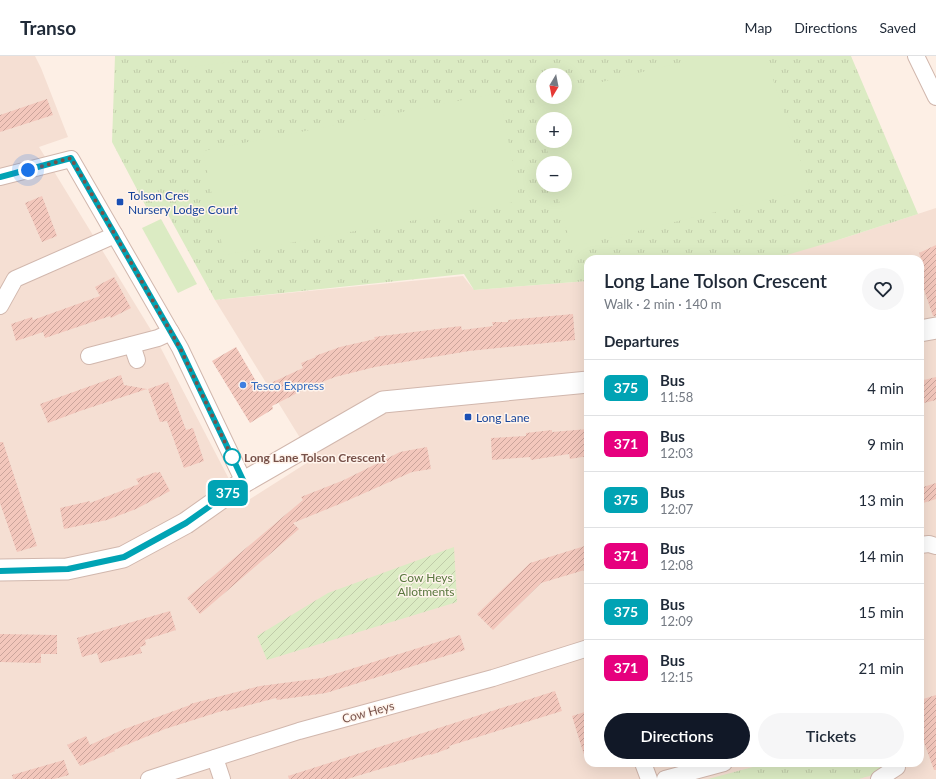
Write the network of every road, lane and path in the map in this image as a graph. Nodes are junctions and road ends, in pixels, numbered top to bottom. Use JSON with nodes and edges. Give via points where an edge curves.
{"nodes":[{"id":1,"x":916,"y":56,"type":"edge"},
{"id":2,"x":936,"y":97,"type":"edge"},
{"id":3,"x":0,"y":177,"type":"edge"},
{"id":4,"x":115,"y":235,"type":"junction"},
{"id":5,"x":0,"y":306,"type":"edge"},
{"id":6,"x":936,"y":328,"type":"edge"},
{"id":7,"x":924,"y":330,"type":"edge"},
{"id":8,"x":171,"y":332,"type":"junction"},
{"id":9,"x":132,"y":345,"type":"junction"},
{"id":10,"x":89,"y":356,"type":"dead end"},
{"id":11,"x":137,"y":360,"type":"dead end"},
{"id":12,"x":584,"y":382,"type":"edge"},
{"id":13,"x":244,"y":482,"type":"junction"},
{"id":14,"x":924,"y":545,"type":"edge"},
{"id":15,"x":936,"y":546,"type":"edge"},
{"id":16,"x":0,"y":570,"type":"edge"},
{"id":17,"x":584,"y":649,"type":"edge"},
{"id":18,"x":215,"y":758,"type":"junction"},
{"id":19,"x":644,"y":767,"type":"edge"},
{"id":20,"x":709,"y":767,"type":"edge"},
{"id":21,"x":897,"y":767,"type":"edge"},
{"id":22,"x":149,"y":779,"type":"edge"},
{"id":23,"x":222,"y":779,"type":"edge"},
{"id":24,"x":649,"y":779,"type":"edge"},
{"id":25,"x":665,"y":779,"type":"edge"},
{"id":26,"x":879,"y":779,"type":"edge"}],
"edges":[{"from":1,"to":2,"type":"street"},
{"from":3,"to":4,"type":"street","via":[[71,158]]},
{"from":4,"to":5,"type":"street","via":[[15,279]]},
{"from":4,"to":8,"type":"street"},
{"from":6,"to":7,"type":"street"},
{"from":8,"to":9,"type":"street"},
{"from":8,"to":13,"type":"street"},
{"from":9,"to":10,"type":"street"},
{"from":9,"to":11,"type":"street"},
{"from":12,"to":13,"type":"street","via":[[383,402]]},
{"from":13,"to":16,"type":"street","via":[[186,523],[124,557],[68,569]]},
{"from":14,"to":15,"type":"street"},
{"from":17,"to":18,"type":"street","name":"Cow Heys","via":[[493,678],[299,731]]},
{"from":18,"to":22,"type":"street","name":"Cow Heys"},
{"from":18,"to":23,"type":"street"},
{"from":19,"to":24,"type":"street"},
{"from":20,"to":25,"type":"street"},
{"from":21,"to":26,"type":"street"}]}
